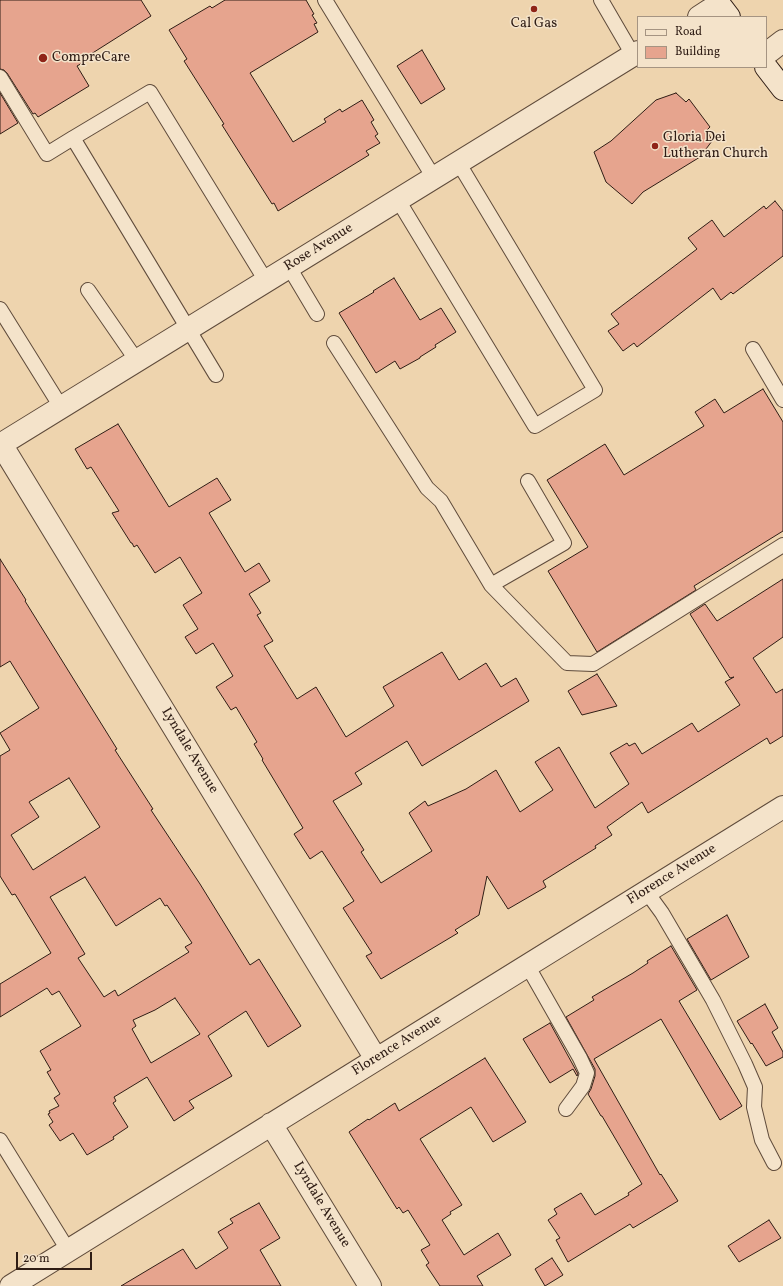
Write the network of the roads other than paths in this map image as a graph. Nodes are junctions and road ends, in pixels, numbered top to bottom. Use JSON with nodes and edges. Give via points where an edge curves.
{"nodes":[{"id":1,"x":325,"y":0,"type":"edge"},
{"id":2,"x":601,"y":0,"type":"edge"},
{"id":3,"x":721,"y":7,"type":"edge"},
{"id":4,"x":701,"y":16,"type":"edge"},
{"id":5,"x":783,"y":41,"type":"edge"},
{"id":6,"x":767,"y":53,"type":"edge"},
{"id":7,"x":636,"y":54,"type":"edge"},
{"id":8,"x":767,"y":68,"type":"edge"},
{"id":9,"x":0,"y":77,"type":"edge"},
{"id":10,"x":783,"y":89,"type":"edge"},
{"id":11,"x":73,"y":138,"type":"junction"},
{"id":12,"x":458,"y":162,"type":"junction"},
{"id":13,"x":434,"y":178,"type":"junction"},
{"id":14,"x":398,"y":200,"type":"junction"},
{"id":15,"x":289,"y":267,"type":"junction"},
{"id":16,"x":266,"y":282,"type":"junction"},
{"id":17,"x":88,"y":290,"type":"dead end"},
{"id":18,"x":0,"y":309,"type":"edge"},
{"id":19,"x":317,"y":314,"type":"dead end"},
{"id":20,"x":189,"y":328,"type":"junction"},
{"id":21,"x":334,"y":343,"type":"dead end"},
{"id":22,"x":753,"y":349,"type":"dead end"},
{"id":23,"x":137,"y":361,"type":"junction"},
{"id":24,"x":216,"y":375,"type":"dead end"},
{"id":25,"x":783,"y":400,"type":"edge"},
{"id":26,"x":61,"y":408,"type":"junction"},
{"id":27,"x":0,"y":445,"type":"edge"},
{"id":28,"x":528,"y":481,"type":"dead end"},
{"id":29,"x":783,"y":545,"type":"edge"},
{"id":30,"x":491,"y":586,"type":"junction"},
{"id":31,"x":783,"y":807,"type":"edge"},
{"id":32,"x":646,"y":891,"type":"junction"},
{"id":33,"x":527,"y":966,"type":"junction"},
{"id":34,"x":376,"y":1059,"type":"junction"},
{"id":35,"x":566,"y":1109,"type":"dead end"},
{"id":36,"x":272,"y":1124,"type":"junction"},
{"id":37,"x":0,"y":1140,"type":"edge"},
{"id":38,"x":774,"y":1163,"type":"dead end"},
{"id":39,"x":68,"y":1250,"type":"junction"},
{"id":40,"x":11,"y":1286,"type":"edge"},
{"id":41,"x":370,"y":1286,"type":"edge"}],
"edges":[{"from":1,"to":13,"type":"lane"},
{"from":2,"to":7,"type":"lane"},
{"from":3,"to":4,"type":"street"},
{"from":5,"to":6,"type":"street"},
{"from":7,"to":12,"type":"street","name":"Rose Avenue"},
{"from":8,"to":10,"type":"street"},
{"from":9,"to":11,"type":"lane","via":[[47,154]]},
{"from":11,"to":16,"type":"lane","via":[[150,92]]},
{"from":11,"to":20,"type":"lane"},
{"from":12,"to":13,"type":"street","name":"Rose Avenue"},
{"from":12,"to":14,"type":"lane","via":[[595,390],[535,426]]},
{"from":13,"to":14,"type":"street","name":"Rose Avenue"},
{"from":14,"to":15,"type":"street","name":"Rose Avenue"},
{"from":15,"to":16,"type":"street","name":"Rose Avenue"},
{"from":15,"to":19,"type":"lane"},
{"from":16,"to":20,"type":"street","name":"Rose Avenue"},
{"from":17,"to":23,"type":"lane"},
{"from":18,"to":26,"type":"lane"},
{"from":20,"to":23,"type":"street","name":"Rose Avenue"},
{"from":20,"to":24,"type":"lane"},
{"from":21,"to":30,"type":"lane","via":[[427,488],[441,501]]},
{"from":22,"to":25,"type":"lane"},
{"from":23,"to":26,"type":"street","name":"Rose Avenue"},
{"from":26,"to":27,"type":"street","name":"Rose Avenue"},
{"from":27,"to":34,"type":"street","name":"Lyndale Avenue"},
{"from":28,"to":30,"type":"lane","via":[[564,542]]},
{"from":29,"to":30,"type":"lane","via":[[594,664],[567,663]]},
{"from":31,"to":32,"type":"street","name":"Florence Avenue"},
{"from":32,"to":33,"type":"street","name":"Florence Avenue"},
{"from":32,"to":38,"type":"lane","via":[[713,1000],[745,1064],[755,1087],[754,1108],[762,1140]]},
{"from":33,"to":34,"type":"street","name":"Florence Avenue"},
{"from":33,"to":35,"type":"lane","via":[[586,1073],[583,1086]]},
{"from":34,"to":36,"type":"street","name":"Florence Avenue"},
{"from":36,"to":39,"type":"street","name":"Florence Avenue"},
{"from":36,"to":41,"type":"street","name":"Lyndale Avenue"},
{"from":37,"to":39,"type":"lane"},
{"from":39,"to":40,"type":"street","name":"Florence Avenue"}]}
